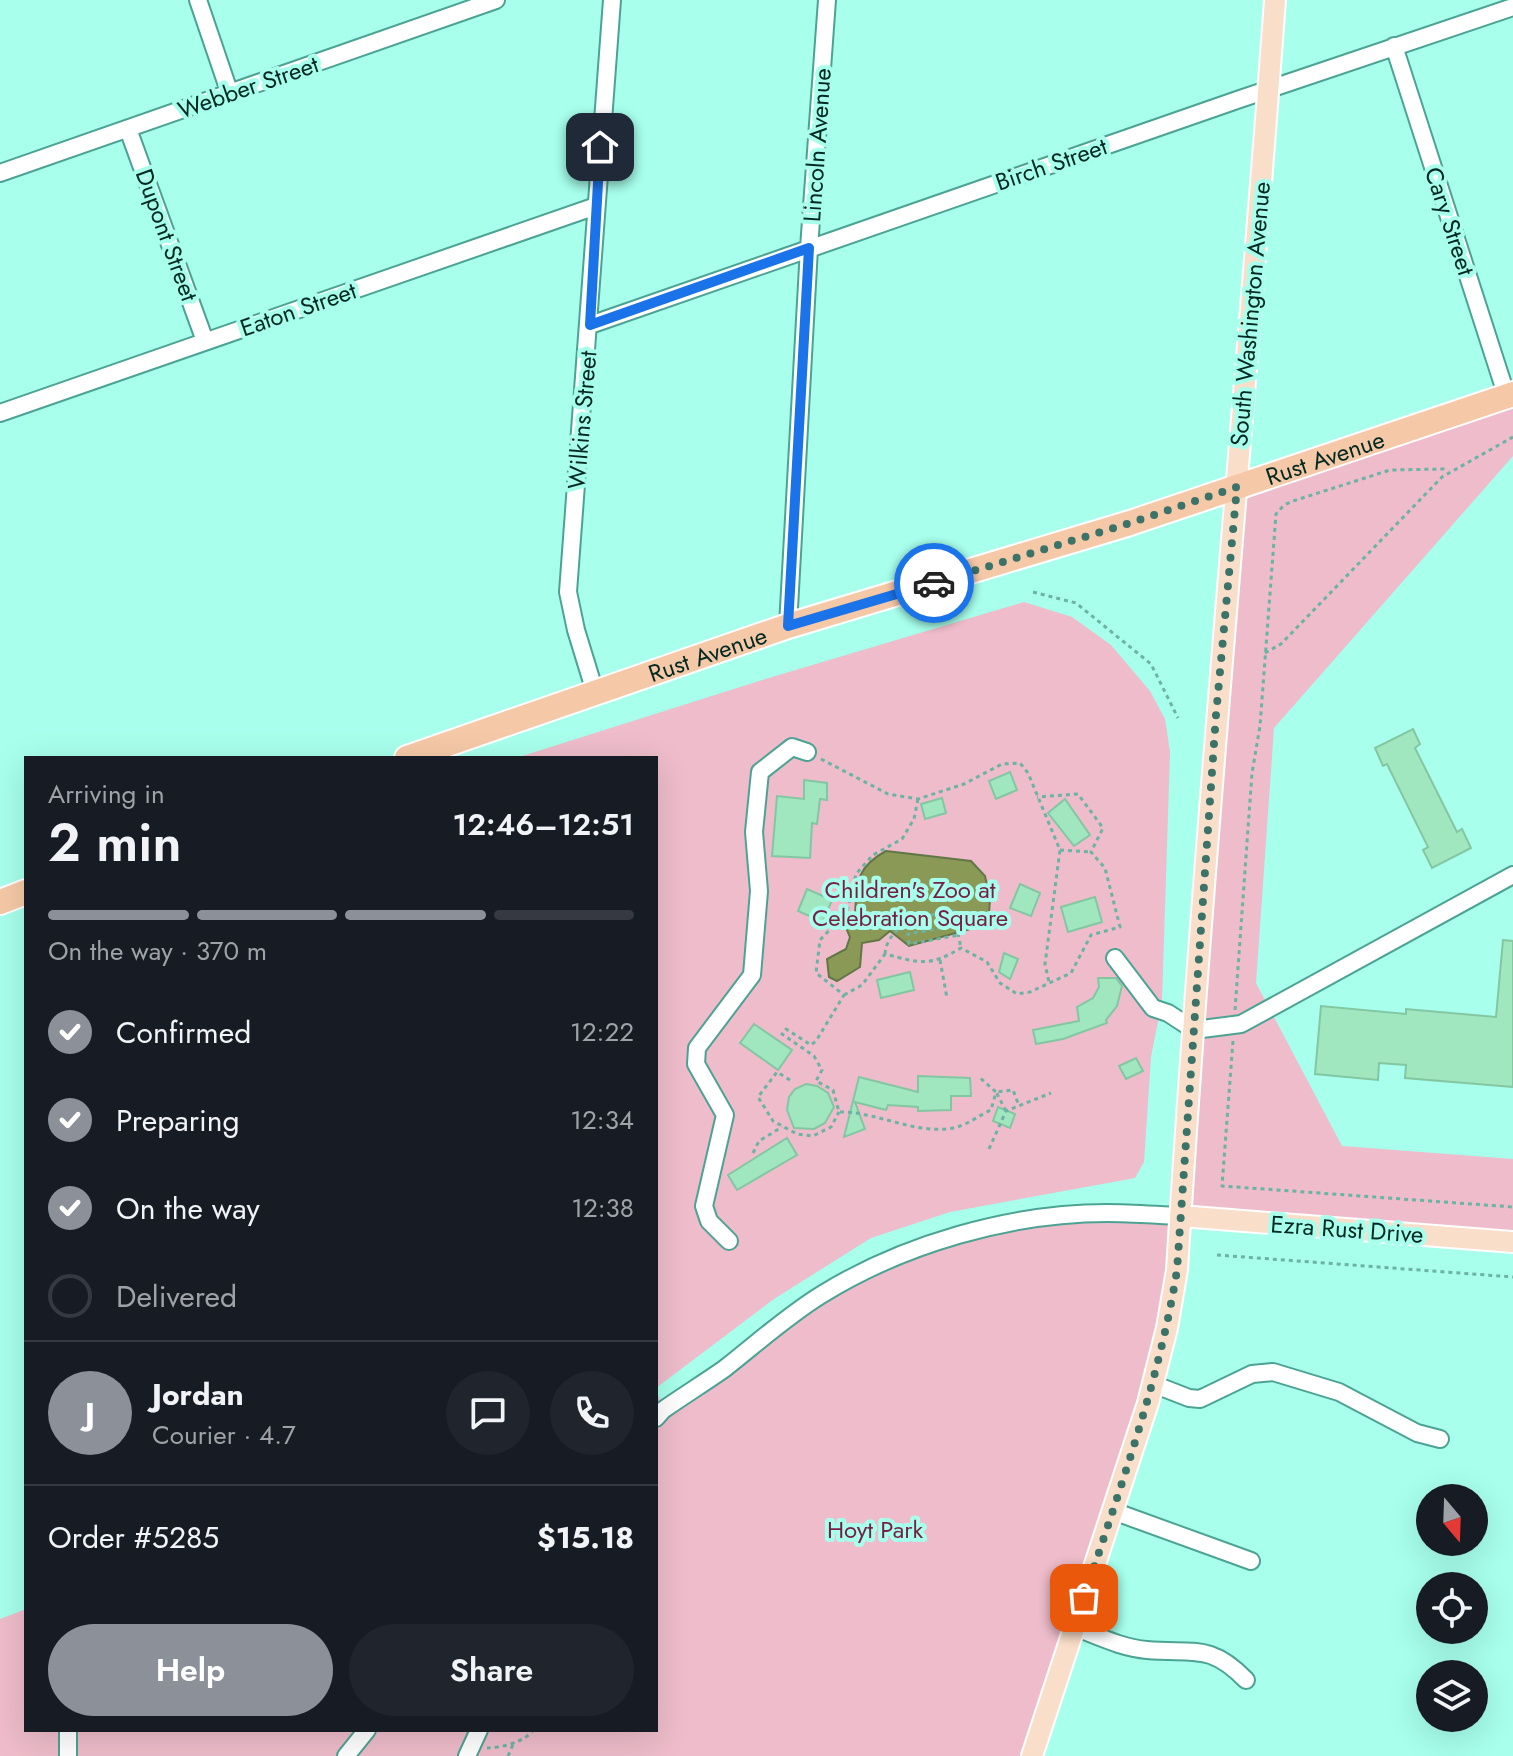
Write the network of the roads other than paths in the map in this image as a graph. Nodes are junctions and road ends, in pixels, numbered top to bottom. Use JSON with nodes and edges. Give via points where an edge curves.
{"nodes":[{"id":1,"x":198,"y":0,"type":"edge"},
{"id":2,"x":496,"y":0,"type":"edge"},
{"id":3,"x":612,"y":0,"type":"edge"},
{"id":4,"x":827,"y":0,"type":"edge"},
{"id":5,"x":1275,"y":0,"type":"edge"},
{"id":6,"x":452,"y":7,"type":"edge"},
{"id":7,"x":1513,"y":7,"type":"edge"},
{"id":8,"x":1394,"y":46,"type":"junction"},
{"id":9,"x":1268,"y":89,"type":"junction"},
{"id":10,"x":230,"y":94,"type":"junction"},
{"id":11,"x":128,"y":129,"type":"junction"},
{"id":12,"x":0,"y":173,"type":"edge"},
{"id":13,"x":596,"y":206,"type":"junction"},
{"id":14,"x":809,"y":248,"type":"junction"},
{"id":15,"x":590,"y":325,"type":"junction"},
{"id":16,"x":205,"y":341,"type":"junction"},
{"id":17,"x":1510,"y":395,"type":"edge"},
{"id":18,"x":0,"y":413,"type":"edge"},
{"id":19,"x":1237,"y":487,"type":"junction"},
{"id":20,"x":788,"y":626,"type":"junction"},
{"id":21,"x":595,"y":692,"type":"junction"},
{"id":22,"x":807,"y":752,"type":"road end"},
{"id":23,"x":413,"y":756,"type":"edge"},
{"id":24,"x":1513,"y":875,"type":"edge"},
{"id":25,"x":24,"y":893,"type":"edge"},
{"id":26,"x":0,"y":902,"type":"edge"},
{"id":27,"x":1115,"y":958,"type":"dead end"},
{"id":28,"x":1194,"y":1030,"type":"junction"},
{"id":29,"x":1180,"y":1216,"type":"junction"},
{"id":30,"x":729,"y":1241,"type":"dead end"},
{"id":31,"x":1513,"y":1242,"type":"edge"},
{"id":32,"x":1153,"y":1384,"type":"junction"},
{"id":33,"x":658,"y":1416,"type":"edge"},
{"id":34,"x":1440,"y":1439,"type":"dead end"},
{"id":35,"x":1113,"y":1511,"type":"junction"},
{"id":36,"x":1251,"y":1561,"type":"dead end"},
{"id":37,"x":1074,"y":1627,"type":"junction"},
{"id":38,"x":1246,"y":1680,"type":"dead end"},
{"id":39,"x":68,"y":1732,"type":"edge"},
{"id":40,"x":365,"y":1732,"type":"edge"},
{"id":41,"x":478,"y":1732,"type":"edge"},
{"id":42,"x":469,"y":1751,"type":"edge"},
{"id":43,"x":68,"y":1756,"type":"edge"},
{"id":44,"x":346,"y":1756,"type":"edge"},
{"id":45,"x":1032,"y":1756,"type":"edge"}],
"edges":[{"from":1,"to":10,"type":"street"},
{"from":2,"to":6,"type":"street","name":"Webber Street"},
{"from":3,"to":13,"type":"street","name":"Wilkins Street"},
{"from":4,"to":14,"type":"street","name":"Lincoln Avenue"},
{"from":5,"to":9,"type":"main road","name":"South Washington Avenue"},
{"from":6,"to":10,"type":"street","name":"Webber Street"},
{"from":7,"to":8,"type":"street","name":"Birch Street"},
{"from":8,"to":9,"type":"street","name":"Birch Street"},
{"from":8,"to":17,"type":"street","name":"Cary Street"},
{"from":9,"to":14,"type":"street","name":"Birch Street"},
{"from":9,"to":19,"type":"main road","name":"South Washington Avenue"},
{"from":10,"to":11,"type":"street","name":"Webber Street"},
{"from":11,"to":12,"type":"street","name":"Webber Street"},
{"from":11,"to":16,"type":"street","name":"Dupont Street"},
{"from":13,"to":15,"type":"street","name":"Wilkins Street"},
{"from":13,"to":16,"type":"street","name":"Eaton Street"},
{"from":14,"to":15,"type":"street","name":"Birch Street"},
{"from":14,"to":20,"type":"street","name":"Lincoln Avenue"},
{"from":15,"to":21,"type":"street","name":"Wilkins Street","via":[[568,592]]},
{"from":16,"to":18,"type":"street","name":"Eaton Street"},
{"from":17,"to":19,"type":"highway","name":"Rust Avenue"},
{"from":19,"to":20,"type":"highway","name":"Rust Avenue"},
{"from":19,"to":28,"type":"main road","name":"South Washington Avenue"},
{"from":20,"to":21,"type":"highway","name":"Rust Avenue"},
{"from":21,"to":23,"type":"highway","name":"Rust Avenue"},
{"from":22,"to":30,"type":"street","via":[[792,747],[760,772],[752,975],[697,1048],[696,1064],[725,1115],[704,1206],[709,1221]]},
{"from":24,"to":28,"type":"street","via":[[1241,1024]]},
{"from":25,"to":26,"type":"highway"},
{"from":27,"to":28,"type":"street","via":[[1153,1008]]},
{"from":28,"to":29,"type":"main road","name":"South Washington Avenue"},
{"from":29,"to":31,"type":"main road","name":"Ezra Rust Drive"},
{"from":29,"to":32,"type":"main road","name":"South Washington Avenue","via":[[1177,1270]]},
{"from":29,"to":33,"type":"street","via":[[1105,1213],[1047,1218],[926,1245],[821,1295]]},
{"from":32,"to":34,"type":"street","via":[[1200,1399],[1252,1374],[1273,1372],[1339,1392],[1417,1433]]},
{"from":32,"to":35,"type":"main road","name":"South Washington Avenue"},
{"from":35,"to":36,"type":"street"},
{"from":35,"to":37,"type":"main road","name":"South Washington Avenue"},
{"from":37,"to":38,"type":"street","via":[[1130,1647],[1209,1653]]},
{"from":37,"to":45,"type":"main road","name":"South Washington Avenue"},
{"from":39,"to":43,"type":"street"},
{"from":40,"to":44,"type":"street"},
{"from":41,"to":42,"type":"street"}]}
